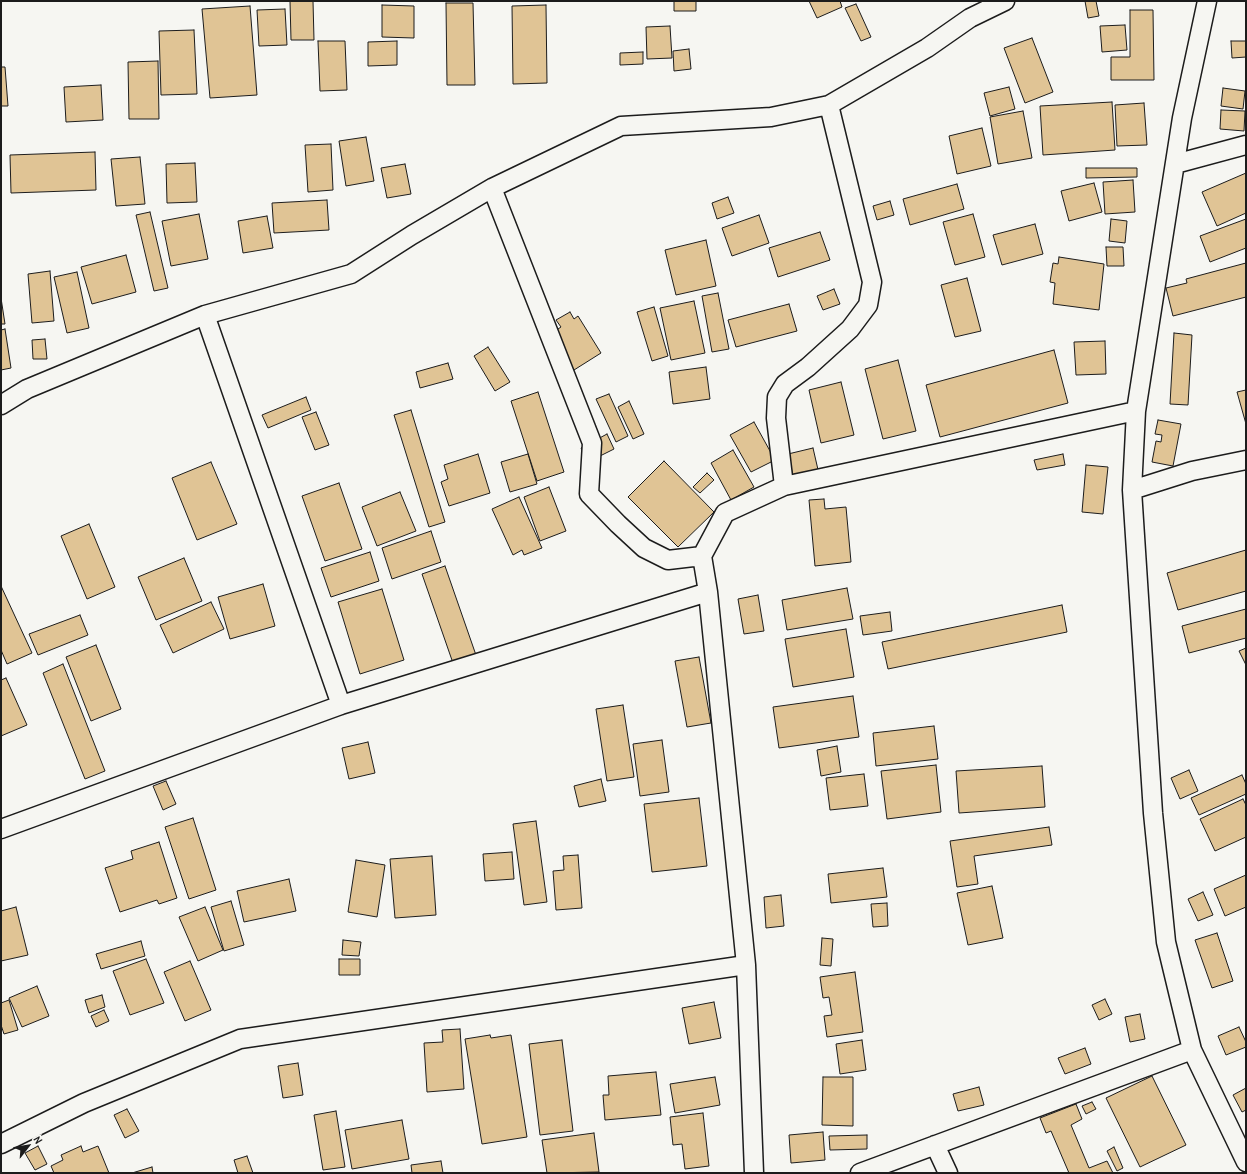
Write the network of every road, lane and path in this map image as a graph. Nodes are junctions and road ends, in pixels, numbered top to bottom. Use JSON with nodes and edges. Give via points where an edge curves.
{"nodes":[{"id":1,"x":1005,"y":1,"type":"edge"},
{"id":2,"x":1207,"y":1,"type":"edge"},
{"id":3,"x":829,"y":105,"type":"junction"},
{"id":4,"x":1246,"y":145,"type":"edge"},
{"id":5,"x":1175,"y":164,"type":"junction"},
{"id":6,"x":492,"y":188,"type":"junction"},
{"id":7,"x":205,"y":315,"type":"junction"},
{"id":8,"x":1,"y":405,"type":"edge"},
{"id":9,"x":1136,"y":411,"type":"junction"},
{"id":10,"x":1246,"y":460,"type":"edge"},
{"id":11,"x":784,"y":486,"type":"junction"},
{"id":12,"x":1132,"y":490,"type":"junction"},
{"id":13,"x":702,"y":556,"type":"junction"},
{"id":14,"x":708,"y":592,"type":"junction"},
{"id":15,"x":342,"y":705,"type":"junction"},
{"id":16,"x":1,"y":829,"type":"edge"},
{"id":17,"x":746,"y":965,"type":"junction"},
{"id":18,"x":1192,"y":1050,"type":"junction"},
{"id":19,"x":1,"y":1144,"type":"edge"},
{"id":20,"x":935,"y":1145,"type":"junction"},
{"id":21,"x":1246,"y":1162,"type":"edge"},
{"id":22,"x":754,"y":1173,"type":"edge"},
{"id":23,"x":860,"y":1173,"type":"edge"},
{"id":24,"x":948,"y":1173,"type":"edge"}],
"edges":[{"from":1,"to":3,"type":"street","via":[[970,18],[927,48]]},
{"from":2,"to":5,"type":"street"},
{"from":3,"to":6,"type":"street","via":[[771,117],[622,126]]},
{"from":3,"to":11,"type":"street","via":[[872,282],[868,305],[850,329],[785,384],[777,397],[776,418]]},
{"from":4,"to":5,"type":"street"},
{"from":5,"to":9,"type":"street"},
{"from":6,"to":7,"type":"street","via":[[351,274]]},
{"from":6,"to":13,"type":"street","via":[[592,443],[589,494],[644,548],[668,560]]},
{"from":7,"to":8,"type":"street","via":[[27,389]]},
{"from":7,"to":15,"type":"street"},
{"from":9,"to":11,"type":"street"},
{"from":9,"to":12,"type":"street"},
{"from":10,"to":12,"type":"street","via":[[1192,471]]},
{"from":11,"to":13,"type":"street","via":[[725,513]]},
{"from":12,"to":18,"type":"street","via":[[1152,805],[1166,942]]},
{"from":13,"to":14,"type":"street"},
{"from":14,"to":15,"type":"street"},
{"from":14,"to":17,"type":"street"},
{"from":15,"to":16,"type":"street"},
{"from":17,"to":19,"type":"street","via":[[240,1039],[84,1103]]},
{"from":17,"to":22,"type":"street"},
{"from":18,"to":20,"type":"street"},
{"from":18,"to":21,"type":"street"},
{"from":20,"to":23,"type":"street"},
{"from":20,"to":24,"type":"street"}]}
